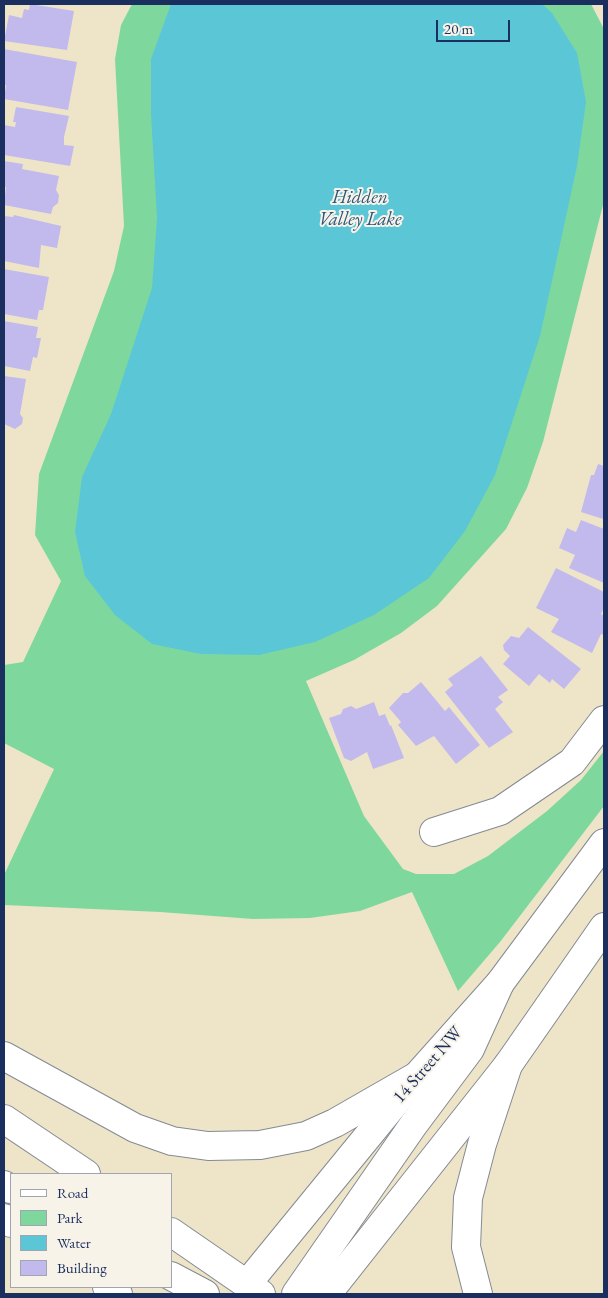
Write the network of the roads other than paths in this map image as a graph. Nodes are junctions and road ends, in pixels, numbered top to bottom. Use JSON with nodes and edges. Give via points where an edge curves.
{"nodes":[{"id":1,"x":604,"y":720,"type":"edge"},
{"id":2,"x":434,"y":832,"type":"dead end"},
{"id":3,"x":604,"y":843,"type":"edge"},
{"id":4,"x":604,"y":928,"type":"edge"},
{"id":5,"x":500,"y":983,"type":"junction"},
{"id":6,"x":4,"y":1056,"type":"edge"},
{"id":7,"x":508,"y":1065,"type":"junction"},
{"id":8,"x":417,"y":1076,"type":"junction"},
{"id":9,"x":4,"y":1119,"type":"edge"},
{"id":10,"x":85,"y":1173,"type":"edge"},
{"id":11,"x":172,"y":1233,"type":"edge"},
{"id":12,"x":172,"y":1277,"type":"edge"},
{"id":13,"x":252,"y":1291,"type":"edge"},
{"id":14,"x":204,"y":1294,"type":"edge"},
{"id":15,"x":296,"y":1294,"type":"edge"},
{"id":16,"x":327,"y":1294,"type":"edge"},
{"id":17,"x":478,"y":1294,"type":"edge"}],
"edges":[{"from":1,"to":2,"type":"main road","via":[[572,762],[500,811]]},
{"from":3,"to":5,"type":"main road","name":"14 Street NW"},
{"from":4,"to":7,"type":"main road"},
{"from":5,"to":8,"type":"main road","name":"14 Street NW"},
{"from":5,"to":15,"type":"main road","via":[[470,1049]]},
{"from":6,"to":8,"type":"main road","via":[[135,1128],[172,1141],[208,1146],[260,1144],[306,1136]]},
{"from":7,"to":16,"type":"main road"},
{"from":7,"to":17,"type":"main road","via":[[468,1198],[466,1247]]},
{"from":8,"to":13,"type":"main road","name":"14 Street NW"},
{"from":9,"to":10,"type":"main road"},
{"from":11,"to":13,"type":"main road"},
{"from":12,"to":14,"type":"main road"}]}
